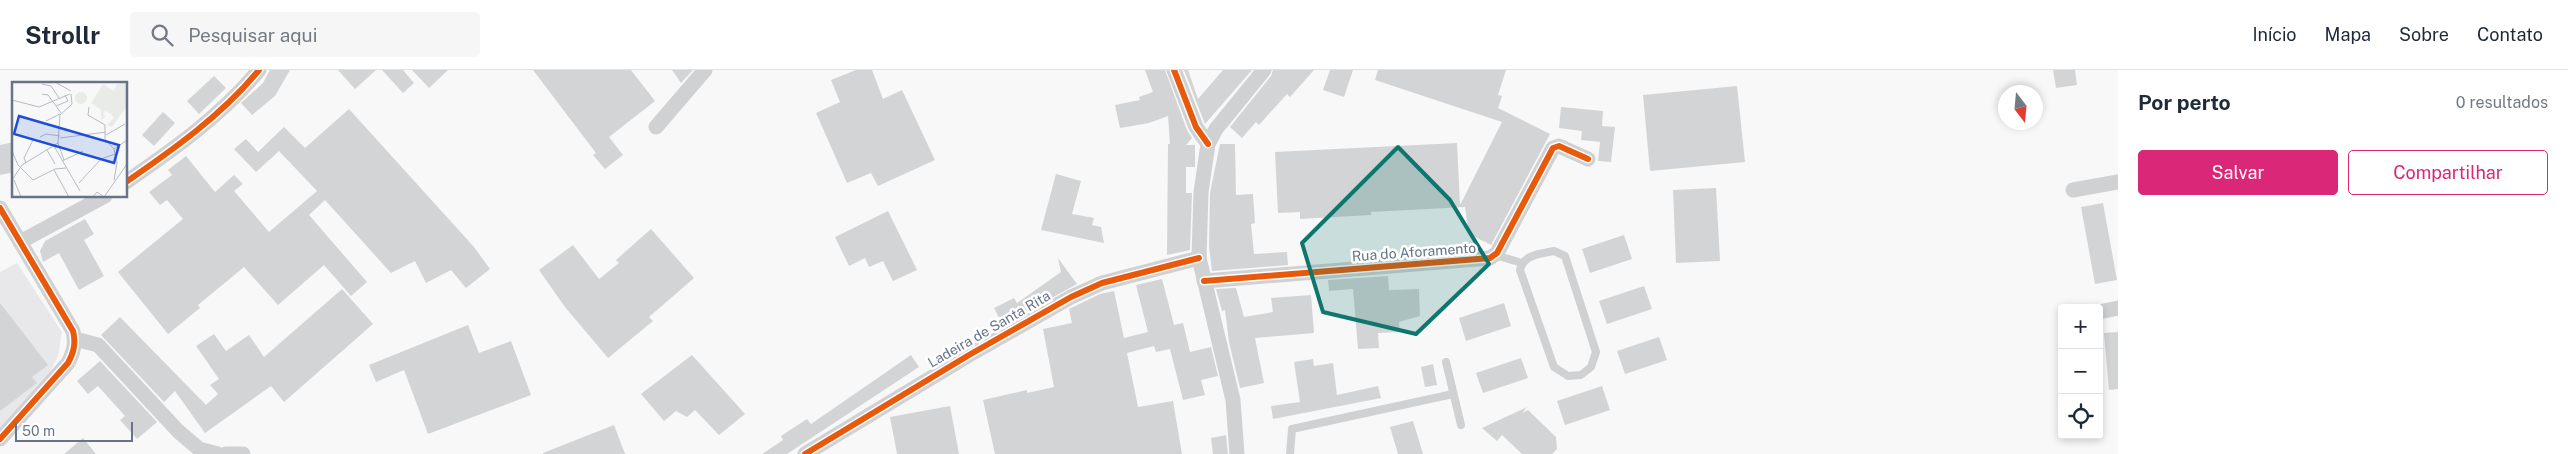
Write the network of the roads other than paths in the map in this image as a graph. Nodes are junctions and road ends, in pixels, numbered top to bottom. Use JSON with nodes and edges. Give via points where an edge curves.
{"nodes":[{"id":1,"x":259,"y":70,"type":"edge"},
{"id":2,"x":705,"y":70,"type":"edge"},
{"id":3,"x":1174,"y":70,"type":"edge"},
{"id":4,"x":1264,"y":70,"type":"edge"},
{"id":5,"x":656,"y":127,"type":"dead end"},
{"id":6,"x":1208,"y":144,"type":"junction"},
{"id":7,"x":1588,"y":159,"type":"dead end"},
{"id":8,"x":128,"y":181,"type":"edge"},
{"id":9,"x":2118,"y":182,"type":"edge"},
{"id":10,"x":2073,"y":190,"type":"dead end"},
{"id":11,"x":101,"y":198,"type":"edge"},
{"id":12,"x":0,"y":208,"type":"edge"},
{"id":13,"x":20,"y":242,"type":"junction"},
{"id":14,"x":1495,"y":256,"type":"junction"},
{"id":15,"x":1199,"y":258,"type":"junction"},
{"id":16,"x":1522,"y":263,"type":"junction"},
{"id":17,"x":1204,"y":281,"type":"junction"},
{"id":18,"x":2118,"y":308,"type":"edge"},
{"id":19,"x":2103,"y":311,"type":"edge"},
{"id":20,"x":75,"y":339,"type":"junction"},
{"id":21,"x":1446,"y":362,"type":"dead end"},
{"id":22,"x":1453,"y":394,"type":"junction"},
{"id":23,"x":1460,"y":425,"type":"dead end"},
{"id":24,"x":0,"y":439,"type":"edge"},
{"id":25,"x":218,"y":454,"type":"edge"},
{"id":26,"x":226,"y":454,"type":"edge"},
{"id":27,"x":243,"y":454,"type":"edge"},
{"id":28,"x":805,"y":454,"type":"edge"},
{"id":29,"x":1237,"y":454,"type":"edge"},
{"id":30,"x":1290,"y":454,"type":"edge"}],
"edges":[{"from":1,"to":8,"type":"street","via":[[212,118]]},
{"from":2,"to":5,"type":"street"},
{"from":3,"to":6,"type":"street","via":[[1196,127]]},
{"from":4,"to":6,"type":"street","via":[[1216,129]]},
{"from":6,"to":15,"type":"street","via":[[1200,192]]},
{"from":7,"to":14,"type":"street","name":"Rua do Aforamento","via":[[1559,146],[1553,148]]},
{"from":9,"to":10,"type":"street"},
{"from":11,"to":13,"type":"street"},
{"from":12,"to":13,"type":"street"},
{"from":13,"to":20,"type":"street"},
{"from":14,"to":16,"type":"lane"},
{"from":14,"to":17,"type":"street","name":"Rua do Aforamento","via":[[1480,260]]},
{"from":15,"to":17,"type":"street"},
{"from":15,"to":28,"type":"street","name":"Ladeira de Santa Rita","via":[[1102,283],[1071,297]]},
{"from":16,"to":16,"type":"lane","via":[[1520,270],[1554,367],[1568,376],[1581,375],[1591,367],[1596,352],[1565,256],[1554,251],[1527,258]]},
{"from":17,"to":29,"type":"street","via":[[1233,400]]},
{"from":18,"to":19,"type":"street"},
{"from":20,"to":24,"type":"street","via":[[68,363]]},
{"from":20,"to":25,"type":"street","via":[[98,346],[178,431],[199,448]]},
{"from":21,"to":22,"type":"lane"},
{"from":22,"to":23,"type":"lane"},
{"from":22,"to":30,"type":"lane","via":[[1292,429]]},
{"from":26,"to":27,"type":"street"}]}
